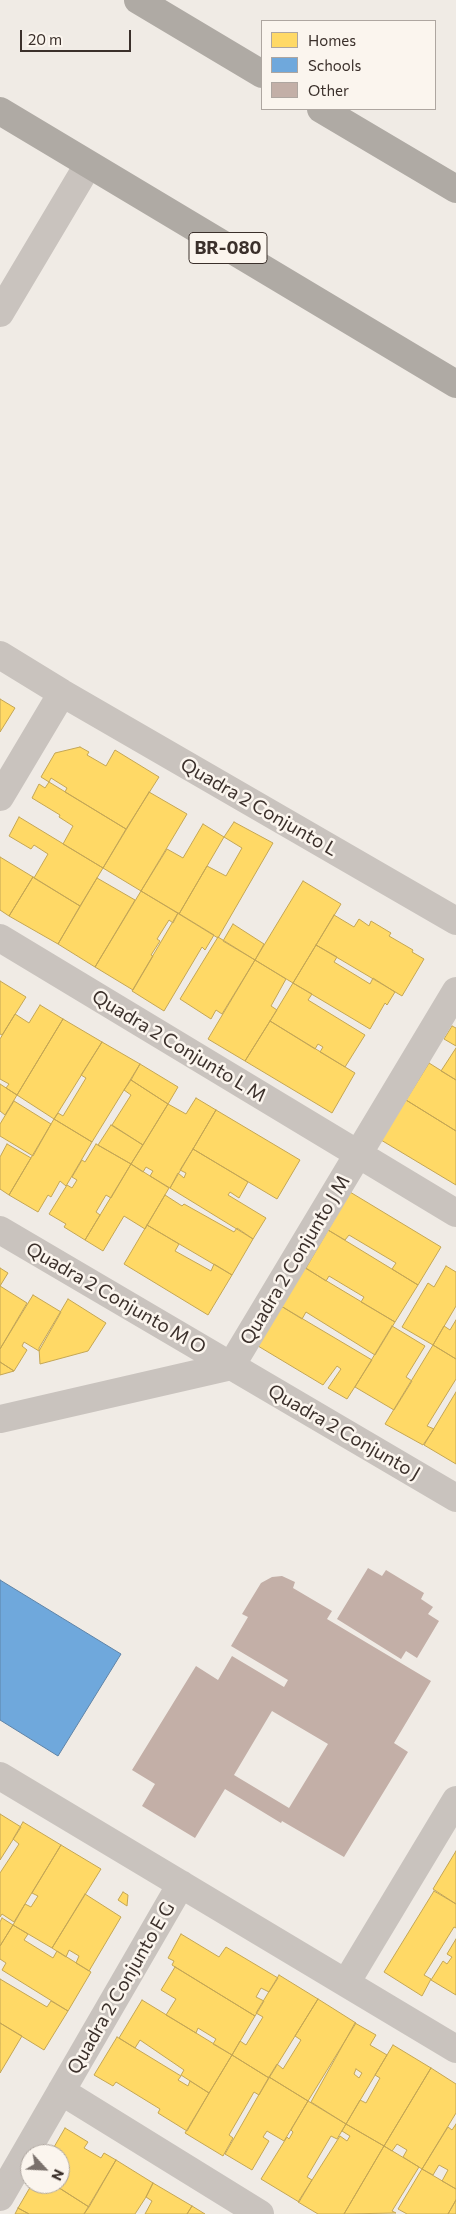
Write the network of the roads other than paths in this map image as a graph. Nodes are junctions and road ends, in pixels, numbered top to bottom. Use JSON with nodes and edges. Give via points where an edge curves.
{"nodes":[{"id":1,"x":138,"y":0,"type":"edge"},
{"id":2,"x":261,"y":73,"type":"edge"},
{"id":3,"x":324,"y":110,"type":"edge"},
{"id":4,"x":0,"y":111,"type":"edge"},
{"id":5,"x":88,"y":164,"type":"junction"},
{"id":6,"x":456,"y":189,"type":"edge"},
{"id":7,"x":0,"y":314,"type":"edge"},
{"id":8,"x":456,"y":384,"type":"edge"},
{"id":9,"x":0,"y":654,"type":"edge"},
{"id":10,"x":62,"y":693,"type":"junction"},
{"id":11,"x":0,"y":797,"type":"edge"},
{"id":12,"x":456,"y":921,"type":"edge"},
{"id":13,"x":0,"y":938,"type":"edge"},
{"id":14,"x":456,"y":991,"type":"edge"},
{"id":15,"x":358,"y":1154,"type":"junction"},
{"id":16,"x":456,"y":1213,"type":"edge"},
{"id":17,"x":0,"y":1230,"type":"edge"},
{"id":18,"x":231,"y":1366,"type":"junction"},
{"id":19,"x":0,"y":1419,"type":"edge"},
{"id":20,"x":456,"y":1498,"type":"edge"},
{"id":21,"x":0,"y":1776,"type":"edge"},
{"id":22,"x":456,"y":1800,"type":"edge"},
{"id":23,"x":181,"y":1884,"type":"junction"},
{"id":24,"x":346,"y":1983,"type":"junction"},
{"id":25,"x":456,"y":2049,"type":"edge"},
{"id":26,"x":62,"y":2091,"type":"junction"},
{"id":27,"x":0,"y":2197,"type":"edge"},
{"id":28,"x":260,"y":2214,"type":"edge"}],
"edges":[{"from":1,"to":2,"type":"highway"},
{"from":3,"to":6,"type":"highway"},
{"from":4,"to":5,"type":"highway","number":"BR-080"},
{"from":5,"to":7,"type":"street"},
{"from":5,"to":8,"type":"highway","number":"BR-080"},
{"from":9,"to":10,"type":"street","name":"Quadra 2 Conjunto L"},
{"from":10,"to":11,"type":"street"},
{"from":10,"to":12,"type":"street","name":"Quadra 2 Conjunto L"},
{"from":13,"to":15,"type":"street","name":"Quadra 2 Conjunto L M"},
{"from":14,"to":15,"type":"street","name":"Quadra 2 Conjunto J M"},
{"from":15,"to":16,"type":"street","name":"Quadra 2 Conjunto L M"},
{"from":15,"to":18,"type":"street","name":"Quadra 2 Conjunto J M"},
{"from":17,"to":18,"type":"street","name":"Quadra 2 Conjunto M O"},
{"from":18,"to":19,"type":"street"},
{"from":18,"to":20,"type":"street","name":"Quadra 2 Conjunto J"},
{"from":21,"to":23,"type":"street"},
{"from":22,"to":24,"type":"street"},
{"from":23,"to":24,"type":"street"},
{"from":23,"to":26,"type":"street","name":"Quadra 2 Conjunto E G"},
{"from":24,"to":25,"type":"street"},
{"from":26,"to":27,"type":"street","name":"Quadra 2 Conjunto E G"},
{"from":26,"to":28,"type":"street"}]}
